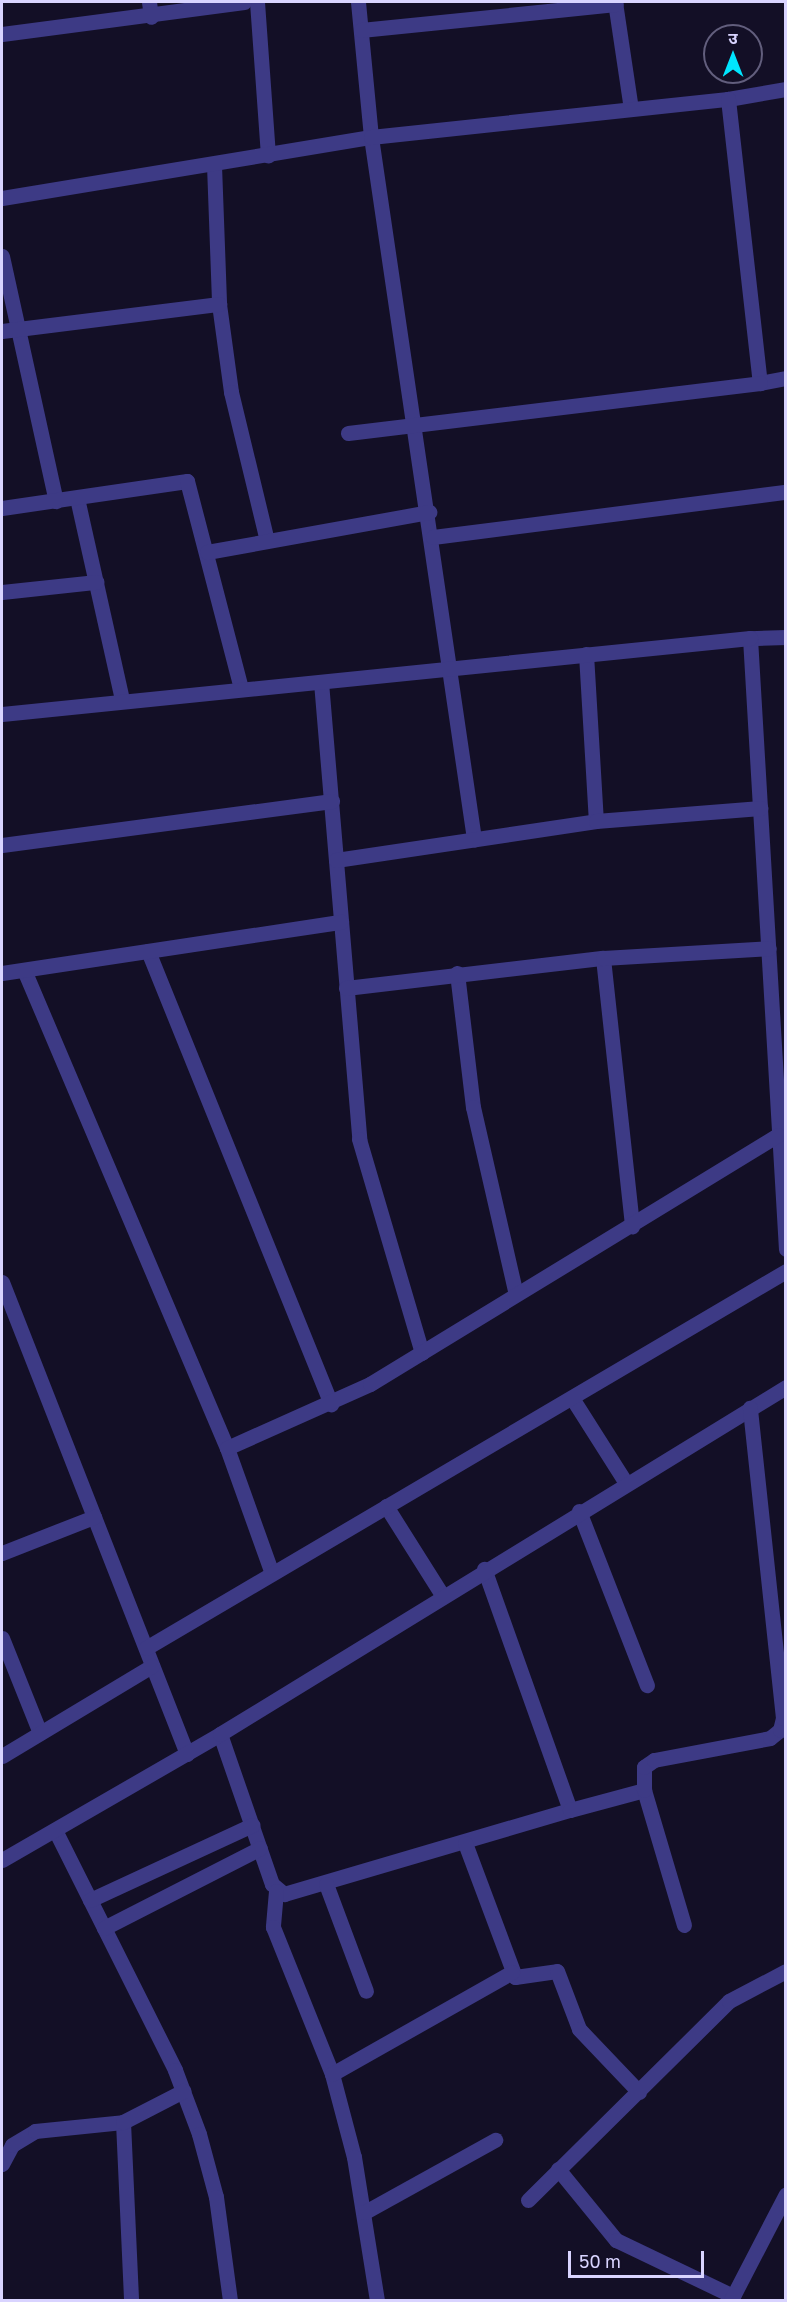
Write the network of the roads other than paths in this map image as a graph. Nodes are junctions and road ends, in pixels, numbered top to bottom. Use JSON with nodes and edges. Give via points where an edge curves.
{"nodes":[{"id":1,"x":244,"y":2,"type":"edge"},
{"id":2,"x":257,"y":2,"type":"edge"},
{"id":3,"x":358,"y":2,"type":"edge"},
{"id":4,"x":616,"y":3,"type":"edge"},
{"id":5,"x":150,"y":9,"type":"edge"},
{"id":6,"x":361,"y":30,"type":"junction"},
{"id":7,"x":2,"y":34,"type":"edge"},
{"id":8,"x":786,"y":89,"type":"edge"},
{"id":9,"x":728,"y":99,"type":"junction"},
{"id":10,"x":631,"y":109,"type":"junction"},
{"id":11,"x":371,"y":137,"type":"junction"},
{"id":12,"x":268,"y":156,"type":"junction"},
{"id":13,"x":213,"y":165,"type":"junction"},
{"id":14,"x":2,"y":198,"type":"edge"},
{"id":15,"x":2,"y":256,"type":"edge"},
{"id":16,"x":219,"y":304,"type":"junction"},
{"id":17,"x":8,"y":330,"type":"edge"},
{"id":18,"x":786,"y":378,"type":"edge"},
{"id":19,"x":760,"y":383,"type":"junction"},
{"id":20,"x":416,"y":428,"type":"junction"},
{"id":21,"x":348,"y":433,"type":"dead end"},
{"id":22,"x":786,"y":492,"type":"edge"},
{"id":23,"x":77,"y":498,"type":"junction"},
{"id":24,"x":56,"y":501,"type":"junction"},
{"id":25,"x":2,"y":507,"type":"edge"},
{"id":26,"x":429,"y":512,"type":"junction"},
{"id":27,"x":433,"y":537,"type":"junction"},
{"id":28,"x":267,"y":541,"type":"junction"},
{"id":29,"x":207,"y":552,"type":"junction"},
{"id":30,"x":96,"y":582,"type":"junction"},
{"id":31,"x":2,"y":592,"type":"edge"},
{"id":32,"x":786,"y":636,"type":"edge"},
{"id":33,"x":750,"y":638,"type":"junction"},
{"id":34,"x":586,"y":654,"type":"junction"},
{"id":35,"x":450,"y":667,"type":"junction"},
{"id":36,"x":321,"y":682,"type":"junction"},
{"id":37,"x":241,"y":689,"type":"junction"},
{"id":38,"x":122,"y":700,"type":"junction"},
{"id":39,"x":2,"y":714,"type":"edge"},
{"id":40,"x":332,"y":801,"type":"junction"},
{"id":41,"x":759,"y":808,"type":"junction"},
{"id":42,"x":596,"y":821,"type":"junction"},
{"id":43,"x":474,"y":839,"type":"junction"},
{"id":44,"x":2,"y":845,"type":"edge"},
{"id":45,"x":336,"y":860,"type":"junction"},
{"id":46,"x":341,"y":922,"type":"junction"},
{"id":47,"x":769,"y":948,"type":"junction"},
{"id":48,"x":148,"y":951,"type":"junction"},
{"id":49,"x":603,"y":958,"type":"junction"},
{"id":50,"x":24,"y":970,"type":"junction"},
{"id":51,"x":2,"y":973,"type":"edge"},
{"id":52,"x":457,"y":973,"type":"junction"},
{"id":53,"x":346,"y":988,"type":"junction"},
{"id":54,"x":778,"y":1135,"type":"junction"},
{"id":55,"x":632,"y":1226,"type":"junction"},
{"id":56,"x":786,"y":1249,"type":"edge"},
{"id":57,"x":786,"y":1271,"type":"edge"},
{"id":58,"x":2,"y":1282,"type":"edge"},
{"id":59,"x":515,"y":1291,"type":"junction"},
{"id":60,"x":422,"y":1353,"type":"junction"},
{"id":61,"x":786,"y":1387,"type":"edge"},
{"id":62,"x":572,"y":1398,"type":"junction"},
{"id":63,"x":331,"y":1404,"type":"junction"},
{"id":64,"x":750,"y":1408,"type":"junction"},
{"id":65,"x":227,"y":1448,"type":"junction"},
{"id":66,"x":626,"y":1483,"type":"junction"},
{"id":67,"x":386,"y":1506,"type":"junction"},
{"id":68,"x":579,"y":1511,"type":"junction"},
{"id":69,"x":94,"y":1516,"type":"junction"},
{"id":70,"x":2,"y":1553,"type":"edge"},
{"id":71,"x":484,"y":1569,"type":"junction"},
{"id":72,"x":271,"y":1571,"type":"junction"},
{"id":73,"x":441,"y":1595,"type":"junction"},
{"id":74,"x":2,"y":1638,"type":"edge"},
{"id":75,"x":146,"y":1648,"type":"junction"},
{"id":76,"x":152,"y":1665,"type":"junction"},
{"id":77,"x":647,"y":1686,"type":"dead end"},
{"id":78,"x":40,"y":1733,"type":"junction"},
{"id":79,"x":220,"y":1734,"type":"junction"},
{"id":80,"x":187,"y":1754,"type":"junction"},
{"id":81,"x":2,"y":1756,"type":"edge"},
{"id":82,"x":644,"y":1790,"type":"junction"},
{"id":83,"x":570,"y":1810,"type":"junction"},
{"id":84,"x":252,"y":1825,"type":"junction"},
{"id":85,"x":54,"y":1830,"type":"junction"},
{"id":86,"x":465,"y":1843,"type":"junction"},
{"id":87,"x":260,"y":1848,"type":"junction"},
{"id":88,"x":2,"y":1860,"type":"edge"},
{"id":89,"x":326,"y":1884,"type":"junction"},
{"id":90,"x":276,"y":1891,"type":"junction"},
{"id":91,"x":90,"y":1900,"type":"junction"},
{"id":92,"x":684,"y":1925,"type":"dead end"},
{"id":93,"x":104,"y":1928,"type":"junction"},
{"id":94,"x":786,"y":1971,"type":"edge"},
{"id":95,"x":512,"y":1972,"type":"junction"},
{"id":96,"x":366,"y":1991,"type":"dead end"},
{"id":97,"x":332,"y":2074,"type":"junction"},
{"id":98,"x":183,"y":2091,"type":"junction"},
{"id":99,"x":639,"y":2092,"type":"junction"},
{"id":100,"x":123,"y":2122,"type":"junction"},
{"id":101,"x":495,"y":2140,"type":"dead end"},
{"id":102,"x":2,"y":2164,"type":"edge"},
{"id":103,"x":558,"y":2169,"type":"junction"},
{"id":104,"x":786,"y":2194,"type":"edge"},
{"id":105,"x":528,"y":2200,"type":"dead end"},
{"id":106,"x":365,"y":2212,"type":"junction"},
{"id":107,"x":732,"y":2298,"type":"edge"},
{"id":108,"x":131,"y":2301,"type":"edge"},
{"id":109,"x":230,"y":2301,"type":"edge"},
{"id":110,"x":377,"y":2301,"type":"edge"}],
"edges":[{"from":1,"to":5,"type":"street"},
{"from":2,"to":12,"type":"street"},
{"from":3,"to":6,"type":"street"},
{"from":4,"to":6,"type":"street"},
{"from":4,"to":10,"type":"street"},
{"from":5,"to":7,"type":"street"},
{"from":6,"to":11,"type":"street"},
{"from":8,"to":9,"type":"street"},
{"from":9,"to":10,"type":"street"},
{"from":9,"to":19,"type":"street"},
{"from":10,"to":11,"type":"street"},
{"from":11,"to":12,"type":"street"},
{"from":11,"to":20,"type":"street"},
{"from":12,"to":13,"type":"street"},
{"from":13,"to":14,"type":"street"},
{"from":13,"to":16,"type":"street"},
{"from":15,"to":17,"type":"street"},
{"from":16,"to":17,"type":"street"},
{"from":16,"to":28,"type":"street","via":[[236,422]]},
{"from":17,"to":24,"type":"street"},
{"from":18,"to":19,"type":"street"},
{"from":19,"to":20,"type":"street"},
{"from":20,"to":21,"type":"street"},
{"from":20,"to":26,"type":"street"},
{"from":22,"to":27,"type":"street"},
{"from":23,"to":24,"type":"street"},
{"from":23,"to":29,"type":"street","via":[[187,481]]},
{"from":23,"to":30,"type":"street"},
{"from":24,"to":25,"type":"street"},
{"from":26,"to":27,"type":"street"},
{"from":26,"to":28,"type":"street"},
{"from":27,"to":35,"type":"street"},
{"from":28,"to":29,"type":"street"},
{"from":29,"to":37,"type":"street"},
{"from":30,"to":31,"type":"street"},
{"from":30,"to":38,"type":"street"},
{"from":32,"to":33,"type":"street"},
{"from":33,"to":34,"type":"street"},
{"from":33,"to":41,"type":"street"},
{"from":34,"to":35,"type":"street"},
{"from":34,"to":42,"type":"street"},
{"from":35,"to":36,"type":"street"},
{"from":35,"to":43,"type":"street"},
{"from":36,"to":37,"type":"street"},
{"from":36,"to":40,"type":"street"},
{"from":37,"to":38,"type":"street"},
{"from":38,"to":39,"type":"street"},
{"from":40,"to":44,"type":"street"},
{"from":40,"to":45,"type":"street"},
{"from":41,"to":42,"type":"street"},
{"from":41,"to":47,"type":"street"},
{"from":42,"to":43,"type":"street"},
{"from":43,"to":45,"type":"street"},
{"from":45,"to":46,"type":"street"},
{"from":46,"to":48,"type":"street"},
{"from":46,"to":53,"type":"street"},
{"from":47,"to":49,"type":"street"},
{"from":47,"to":54,"type":"street"},
{"from":48,"to":50,"type":"street"},
{"from":48,"to":63,"type":"street"},
{"from":49,"to":52,"type":"street"},
{"from":49,"to":55,"type":"street"},
{"from":50,"to":51,"type":"street"},
{"from":50,"to":65,"type":"street"},
{"from":52,"to":53,"type":"street"},
{"from":52,"to":59,"type":"street","via":[[473,1107]]},
{"from":53,"to":60,"type":"street","via":[[359,1139]]},
{"from":54,"to":55,"type":"street"},
{"from":54,"to":56,"type":"street"},
{"from":55,"to":59,"type":"street"},
{"from":57,"to":62,"type":"street"},
{"from":58,"to":69,"type":"street"},
{"from":59,"to":60,"type":"street"},
{"from":60,"to":63,"type":"street"},
{"from":61,"to":64,"type":"street"},
{"from":62,"to":66,"type":"street"},
{"from":62,"to":67,"type":"street"},
{"from":63,"to":65,"type":"street"},
{"from":64,"to":66,"type":"street"},
{"from":64,"to":82,"type":"street","via":[[780,1730],[770,1738],[654,1760],[644,1767]]},
{"from":65,"to":72,"type":"street"},
{"from":66,"to":68,"type":"street"},
{"from":67,"to":72,"type":"street"},
{"from":67,"to":73,"type":"street"},
{"from":68,"to":71,"type":"street"},
{"from":68,"to":77,"type":"street"},
{"from":69,"to":70,"type":"street"},
{"from":69,"to":75,"type":"street"},
{"from":71,"to":73,"type":"street"},
{"from":71,"to":83,"type":"street"},
{"from":72,"to":75,"type":"street"},
{"from":73,"to":79,"type":"street"},
{"from":74,"to":78,"type":"street"},
{"from":75,"to":76,"type":"street"},
{"from":76,"to":78,"type":"street"},
{"from":76,"to":80,"type":"street"},
{"from":78,"to":81,"type":"street"},
{"from":79,"to":80,"type":"street"},
{"from":79,"to":84,"type":"street"},
{"from":80,"to":85,"type":"street"},
{"from":82,"to":83,"type":"street"},
{"from":82,"to":92,"type":"street"},
{"from":83,"to":86,"type":"street"},
{"from":84,"to":87,"type":"street"},
{"from":84,"to":91,"type":"street"},
{"from":85,"to":88,"type":"street"},
{"from":85,"to":91,"type":"street"},
{"from":86,"to":89,"type":"street"},
{"from":86,"to":95,"type":"street","via":[[495,1913]]},
{"from":87,"to":90,"type":"street"},
{"from":87,"to":93,"type":"street"},
{"from":89,"to":90,"type":"street","via":[[294,1893]]},
{"from":89,"to":96,"type":"street"},
{"from":90,"to":97,"type":"street","via":[[273,1927]]},
{"from":91,"to":93,"type":"street"},
{"from":93,"to":98,"type":"street"},
{"from":94,"to":99,"type":"street","via":[[729,2001]]},
{"from":95,"to":97,"type":"street"},
{"from":95,"to":99,"type":"street","via":[[521,1978],[557,1971],[579,2029]]},
{"from":97,"to":106,"type":"street"},
{"from":98,"to":100,"type":"street"},
{"from":98,"to":109,"type":"street","via":[[216,2197]]},
{"from":99,"to":103,"type":"street"},
{"from":100,"to":102,"type":"street","via":[[35,2131],[12,2145]]},
{"from":100,"to":108,"type":"street"},
{"from":101,"to":106,"type":"street"},
{"from":103,"to":105,"type":"street"},
{"from":103,"to":107,"type":"street","via":[[616,2241]]},
{"from":104,"to":107,"type":"street"},
{"from":106,"to":110,"type":"street"}]}
